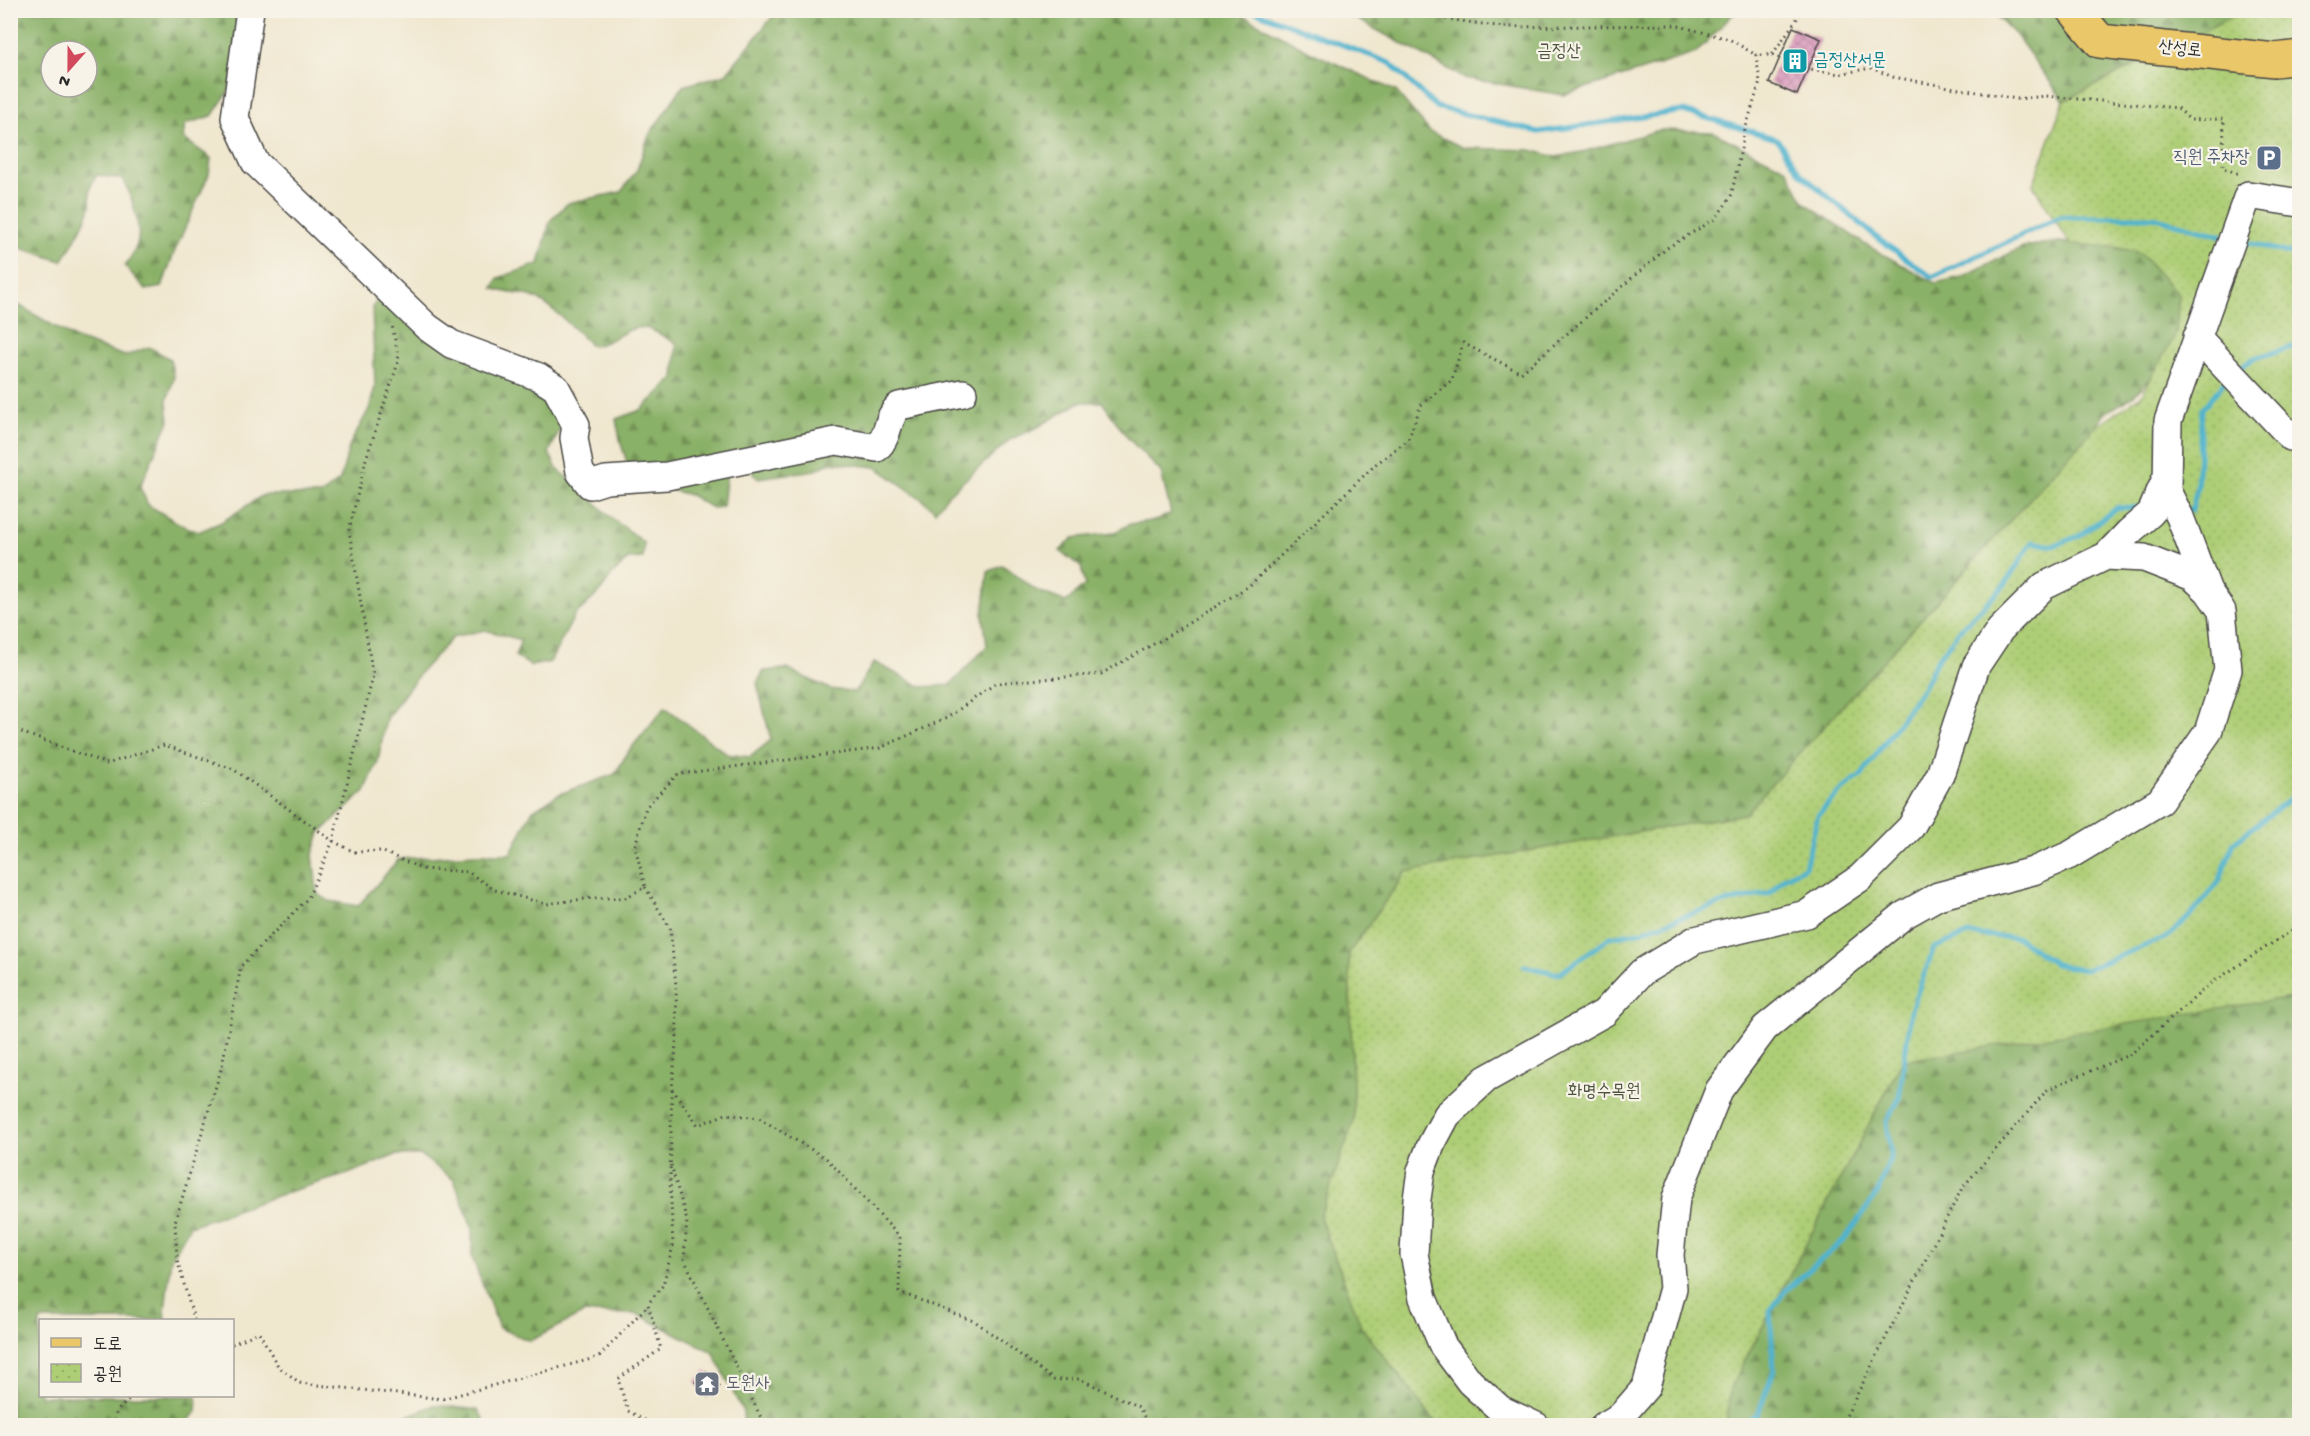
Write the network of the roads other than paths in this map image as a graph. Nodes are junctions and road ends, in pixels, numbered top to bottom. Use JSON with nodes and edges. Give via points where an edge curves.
{"nodes":[{"id":1,"x":250,"y":10,"type":"edge"},
{"id":2,"x":2074,"y":10,"type":"edge"},
{"id":3,"x":2300,"y":57,"type":"edge"},
{"id":4,"x":2300,"y":203,"type":"edge"},
{"id":5,"x":2197,"y":337,"type":"junction"},
{"id":6,"x":963,"y":393,"type":"dead end"},
{"id":7,"x":2291,"y":436,"type":"dead end"},
{"id":8,"x":2165,"y":500,"type":"junction"},
{"id":9,"x":2106,"y":556,"type":"junction"},
{"id":10,"x":2208,"y":591,"type":"junction"},
{"id":11,"x":1536,"y":1425,"type":"edge"},
{"id":12,"x":1604,"y":1425,"type":"edge"}],
"edges":[{"from":1,"to":6,"type":"lane","via":[[235,118],[255,162],[427,327],[451,344],[539,377],[556,388],[576,425],[574,438],[580,472],[590,485],[606,480],[667,476],[836,441],[877,448],[884,441],[892,412],[898,406]]},
{"from":2,"to":3,"type":"main road","name":"산성로","via":[[2100,41],[2275,60]]},
{"from":4,"to":5,"type":"lane","via":[[2248,195]]},
{"from":5,"to":7,"type":"lane"},
{"from":5,"to":8,"type":"lane","via":[[2168,421]]},
{"from":8,"to":9,"type":"lane"},
{"from":8,"to":10,"type":"lane"},
{"from":9,"to":10,"type":"lane","via":[[2144,558],[2193,577]]},
{"from":9,"to":11,"type":"lane","via":[[2044,586],[2000,630],[1976,666],[1940,775],[1911,827],[1860,878],[1807,914],[1695,940],[1642,972],[1604,1013],[1486,1079],[1447,1115],[1421,1171],[1417,1199],[1414,1254],[1423,1298],[1443,1346],[1470,1382],[1500,1409]]},
{"from":10,"to":12,"type":"lane","via":[[2222,611],[2228,669],[2208,732],[2160,801],[2070,855],[2033,871],[1938,897],[1904,915],[1765,1028],[1719,1090],[1676,1198],[1670,1255],[1673,1288],[1646,1387],[1621,1416]]}]}
